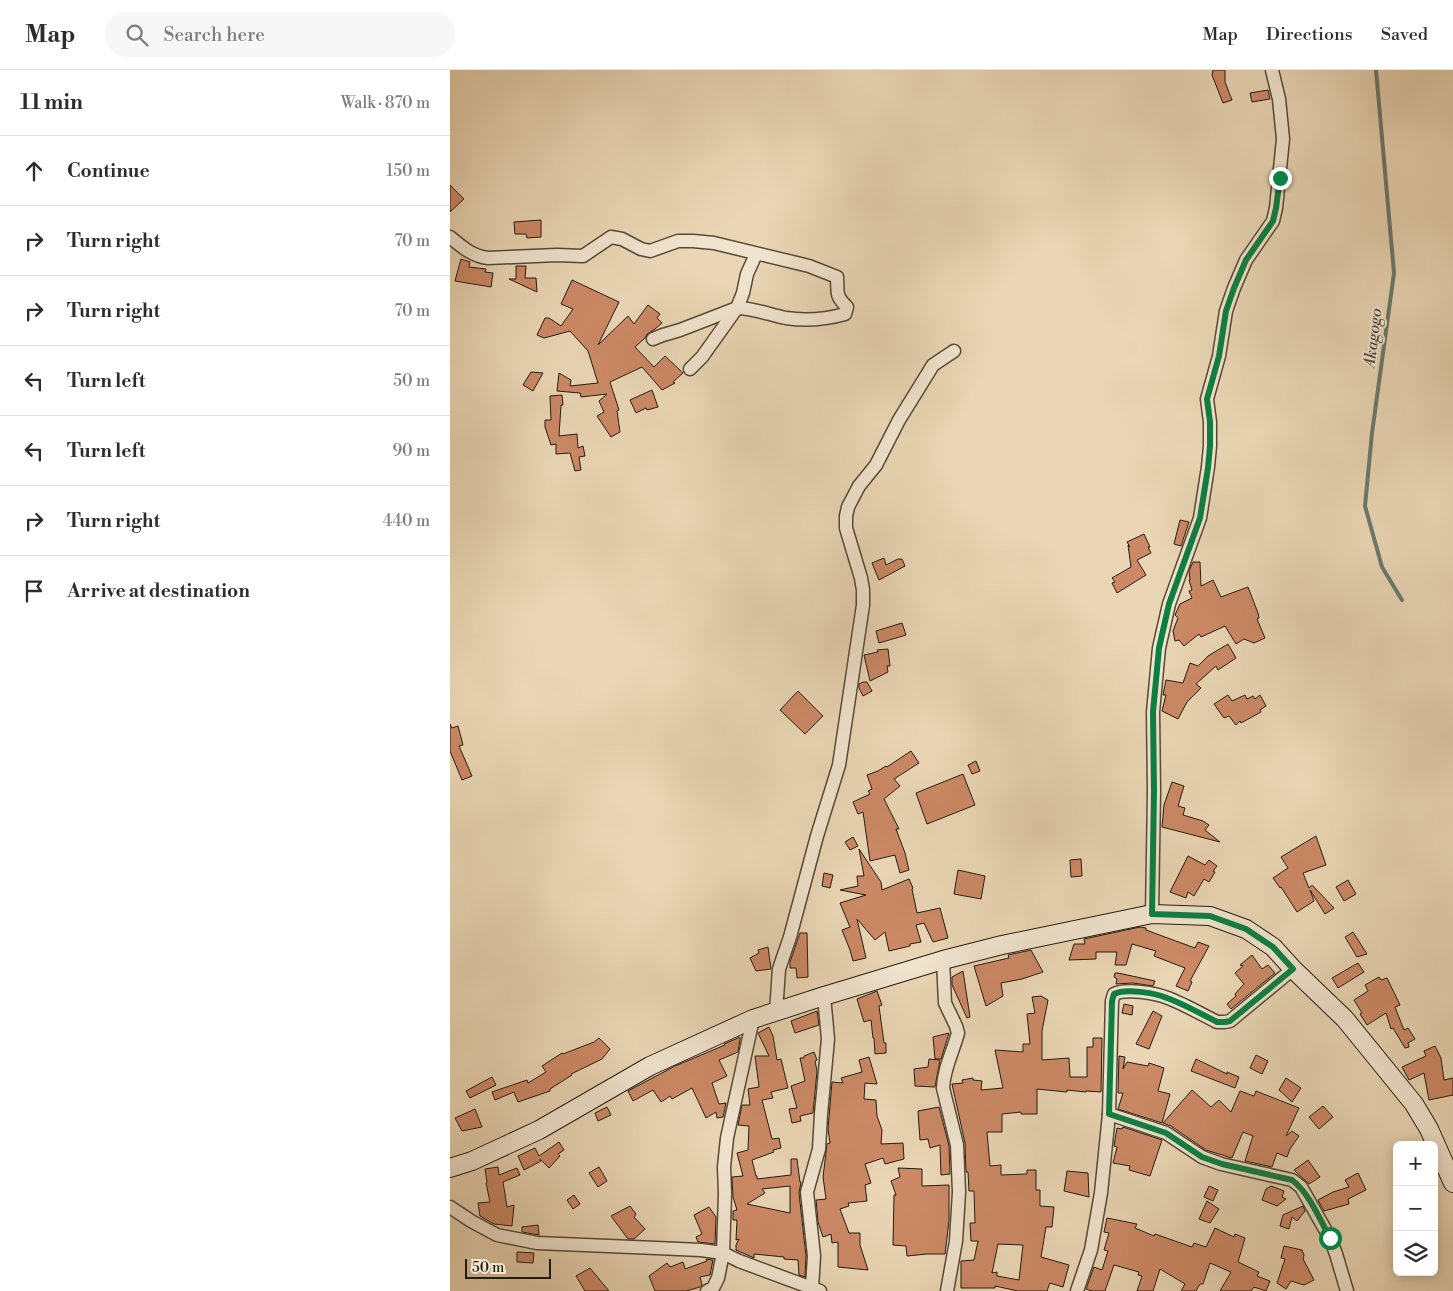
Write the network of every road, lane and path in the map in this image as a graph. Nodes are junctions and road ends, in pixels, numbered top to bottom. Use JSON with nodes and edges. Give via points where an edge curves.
{"nodes":[{"id":1,"x":1272,"y":70,"type":"edge"},
{"id":2,"x":450,"y":237,"type":"edge"},
{"id":3,"x":756,"y":254,"type":"junction"},
{"id":4,"x":736,"y":308,"type":"junction"},
{"id":5,"x":653,"y":339,"type":"dead end"},
{"id":6,"x":954,"y":351,"type":"dead end"},
{"id":7,"x":690,"y":369,"type":"dead end"},
{"id":8,"x":1152,"y":914,"type":"junction"},
{"id":9,"x":943,"y":960,"type":"junction"},
{"id":10,"x":1293,"y":969,"type":"junction"},
{"id":11,"x":824,"y":996,"type":"junction"},
{"id":12,"x":776,"y":1012,"type":"junction"},
{"id":13,"x":753,"y":1019,"type":"junction"},
{"id":14,"x":1109,"y":1114,"type":"junction"},
{"id":15,"x":450,"y":1168,"type":"edge"},
{"id":16,"x":1453,"y":1183,"type":"edge"},
{"id":17,"x":450,"y":1206,"type":"edge"},
{"id":18,"x":723,"y":1253,"type":"junction"},
{"id":19,"x":816,"y":1289,"type":"edge"},
{"id":20,"x":707,"y":1291,"type":"edge"},
{"id":21,"x":947,"y":1291,"type":"edge"},
{"id":22,"x":1077,"y":1291,"type":"edge"},
{"id":23,"x":1347,"y":1291,"type":"edge"}],
"edges":[{"from":1,"to":8,"type":"street","via":[[1283,139],[1276,208],[1273,221],[1246,260],[1226,311],[1219,356],[1207,399],[1210,446],[1200,518],[1169,604],[1159,648],[1153,712]]},
{"from":2,"to":3,"type":"street","via":[[471,253],[488,258],[583,256],[611,238],[622,239],[650,251],[678,241],[694,241]]},
{"from":3,"to":4,"type":"street"},
{"from":3,"to":4,"type":"street","via":[[809,266],[837,277],[836,290],[847,308],[845,314],[817,319],[788,318]]},
{"from":4,"to":5,"type":"street"},
{"from":4,"to":7,"type":"street"},
{"from":6,"to":12,"type":"street","via":[[933,365],[898,420],[876,465],[854,493],[846,516],[846,528],[861,578],[863,605],[839,765],[779,969]]},
{"from":8,"to":9,"type":"main road"},
{"from":8,"to":10,"type":"main road","via":[[1210,916],[1246,929],[1273,947]]},
{"from":9,"to":11,"type":"main road"},
{"from":9,"to":21,"type":"street","via":[[945,1003],[958,1032],[943,1080],[957,1145],[958,1192],[956,1241]]},
{"from":10,"to":14,"type":"street","via":[[1225,1022],[1217,1022],[1167,997],[1140,992],[1119,991],[1114,994]]},
{"from":10,"to":16,"type":"main road","via":[[1345,1019],[1414,1104]]},
{"from":11,"to":12,"type":"main road"},
{"from":11,"to":19,"type":"street","via":[[828,1039],[819,1149],[807,1192]]},
{"from":12,"to":13,"type":"main road"},
{"from":13,"to":15,"type":"main road","via":[[650,1066],[538,1130]]},
{"from":13,"to":18,"type":"street","via":[[727,1138]]},
{"from":14,"to":22,"type":"street","via":[[1091,1250]]},
{"from":14,"to":23,"type":"street","via":[[1166,1133],[1202,1157],[1292,1180],[1307,1196],[1330,1238]]},
{"from":17,"to":18,"type":"street","via":[[497,1235],[537,1243]]},
{"from":18,"to":19,"type":"street"},
{"from":18,"to":20,"type":"street","via":[[718,1278],[713,1288]]}]}
